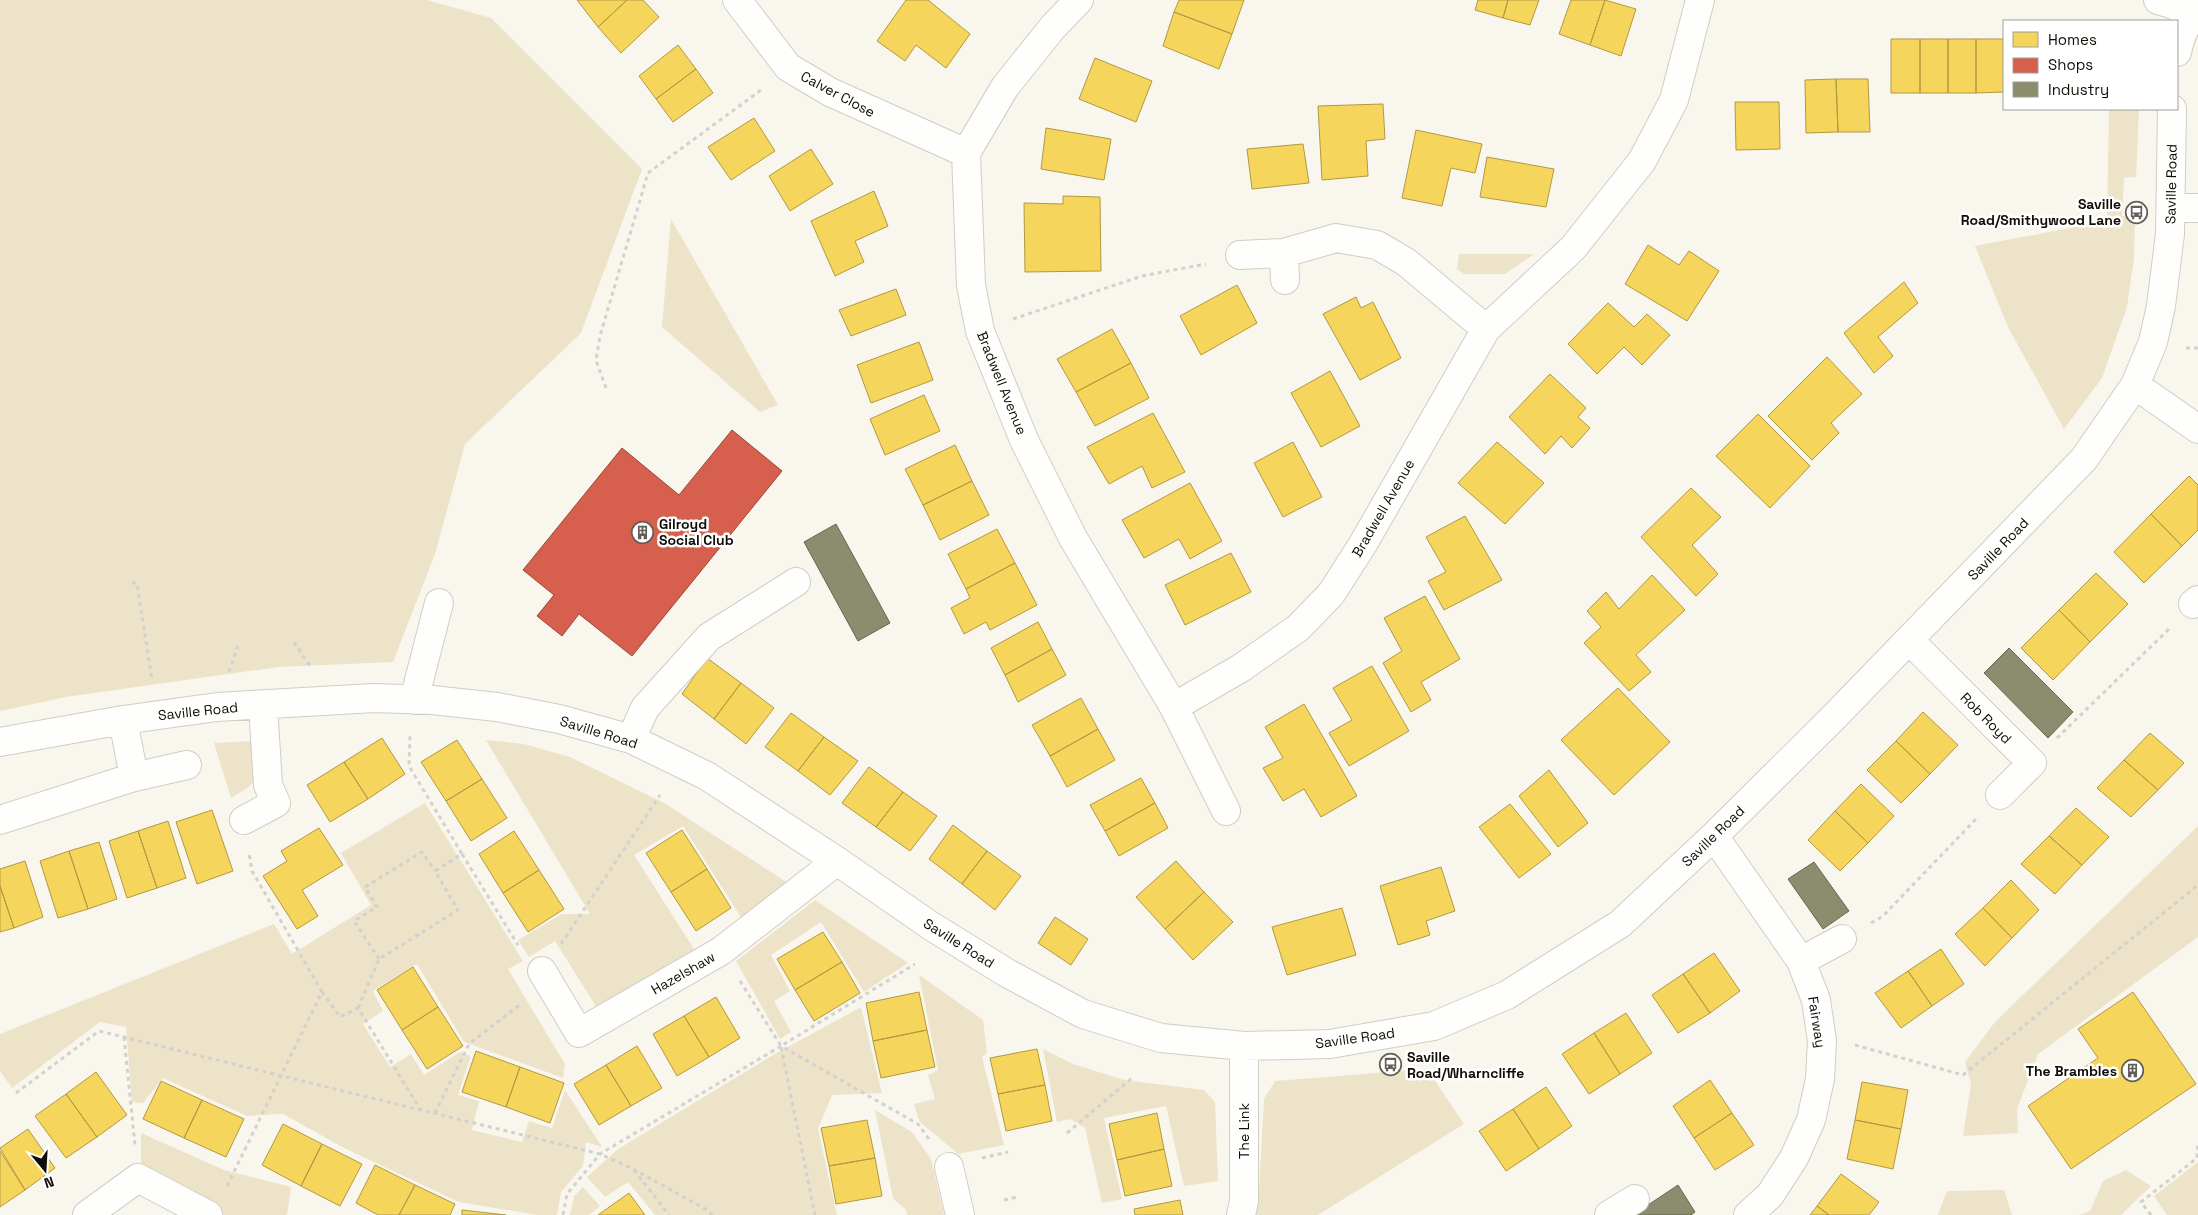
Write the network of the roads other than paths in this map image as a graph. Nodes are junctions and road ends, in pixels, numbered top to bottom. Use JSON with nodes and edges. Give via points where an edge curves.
{"nodes":[{"id":1,"x":737,"y":0,"type":"edge"},
{"id":2,"x":1079,"y":0,"type":"edge"},
{"id":3,"x":1700,"y":0,"type":"edge"},
{"id":4,"x":2158,"y":0,"type":"edge"},
{"id":5,"x":2194,"y":14,"type":"edge"},
{"id":6,"x":2178,"y":47,"type":"edge"},
{"id":7,"x":2172,"y":110,"type":"edge"},
{"id":8,"x":966,"y":153,"type":"junction"},
{"id":9,"x":2170,"y":208,"type":"junction"},
{"id":10,"x":2198,"y":208,"type":"edge"},
{"id":11,"x":1284,"y":253,"type":"junction"},
{"id":12,"x":1240,"y":254,"type":"road end"},
{"id":13,"x":1285,"y":280,"type":"dead end"},
{"id":14,"x":1486,"y":329,"type":"junction"},
{"id":15,"x":2135,"y":385,"type":"junction"},
{"id":16,"x":2198,"y":428,"type":"edge"},
{"id":17,"x":796,"y":582,"type":"dead end"},
{"id":18,"x":439,"y":603,"type":"dead end"},
{"id":19,"x":1909,"y":640,"type":"junction"},
{"id":20,"x":414,"y":700,"type":"junction"},
{"id":21,"x":263,"y":705,"type":"junction"},
{"id":22,"x":1174,"y":707,"type":"junction"},
{"id":23,"x":123,"y":720,"type":"junction"},
{"id":24,"x":631,"y":739,"type":"junction"},
{"id":25,"x":0,"y":742,"type":"edge"},
{"id":26,"x":187,"y":765,"type":"dead end"},
{"id":27,"x":134,"y":777,"type":"junction"},
{"id":28,"x":2000,"y":795,"type":"road end"},
{"id":29,"x":1226,"y":811,"type":"dead end"},
{"id":30,"x":0,"y":820,"type":"edge"},
{"id":31,"x":244,"y":820,"type":"road end"},
{"id":32,"x":1714,"y":836,"type":"junction"},
{"id":33,"x":837,"y":861,"type":"junction"},
{"id":34,"x":1842,"y":939,"type":"road end"},
{"id":35,"x":1800,"y":961,"type":"junction"},
{"id":36,"x":542,"y":971,"type":"road end"},
{"id":37,"x":1244,"y":1046,"type":"junction"},
{"id":38,"x":949,"y":1167,"type":"road end"},
{"id":39,"x":1635,"y":1199,"type":"dead end"},
{"id":40,"x":87,"y":1215,"type":"edge"},
{"id":41,"x":208,"y":1215,"type":"edge"},
{"id":42,"x":960,"y":1215,"type":"edge"},
{"id":43,"x":1241,"y":1215,"type":"edge"},
{"id":44,"x":1609,"y":1215,"type":"edge"},
{"id":45,"x":1748,"y":1215,"type":"edge"}],
"edges":[{"from":1,"to":8,"type":"street","name":"Calver Close","via":[[788,68],[838,96]]},
{"from":2,"to":8,"type":"street","via":[[1005,87]]},
{"from":3,"to":14,"type":"street","name":"Bradwell Avenue","via":[[1674,100],[1642,162],[1573,248]]},
{"from":4,"to":5,"type":"street"},
{"from":5,"to":6,"type":"street"},
{"from":7,"to":9,"type":"street","name":"Saville Road"},
{"from":8,"to":22,"type":"street","name":"Bradwell Avenue","via":[[970,285],[980,331],[1024,440],[1073,538]]},
{"from":9,"to":10,"type":"street"},
{"from":9,"to":15,"type":"street","name":"Saville Road","via":[[2170,234],[2153,342]]},
{"from":11,"to":12,"type":"street"},
{"from":11,"to":13,"type":"street"},
{"from":11,"to":14,"type":"street","via":[[1336,238],[1377,246],[1406,262]]},
{"from":14,"to":22,"type":"street","name":"Bradwell Avenue","via":[[1331,594],[1298,628],[1241,668]]},
{"from":15,"to":16,"type":"street"},
{"from":15,"to":19,"type":"street","name":"Saville Road","via":[[2084,459]]},
{"from":17,"to":24,"type":"street","via":[[710,637],[646,708]]},
{"from":18,"to":20,"type":"street"},
{"from":19,"to":28,"type":"street","name":"Rob Royd","via":[[2032,763]]},
{"from":19,"to":32,"type":"street","name":"Saville Road"},
{"from":20,"to":21,"type":"street","name":"Saville Road","via":[[374,698]]},
{"from":20,"to":24,"type":"street","name":"Saville Road","via":[[497,707],[559,719]]},
{"from":21,"to":23,"type":"street","name":"Saville Road","via":[[216,707]]},
{"from":21,"to":31,"type":"street","via":[[268,785],[276,803]]},
{"from":22,"to":29,"type":"street","name":"Bradwell Avenue"},
{"from":23,"to":25,"type":"street","name":"Saville Road"},
{"from":23,"to":27,"type":"street"},
{"from":24,"to":33,"type":"street","name":"Saville Road","via":[[707,776]]},
{"from":26,"to":27,"type":"street"},
{"from":27,"to":30,"type":"street"},
{"from":32,"to":35,"type":"street","name":"Fairway"},
{"from":32,"to":37,"type":"street","name":"Saville Road","via":[[1620,924],[1507,995],[1434,1026],[1330,1044]]},
{"from":33,"to":36,"type":"street","name":"Hazelshaw","via":[[721,951],[579,1033]]},
{"from":33,"to":37,"type":"street","name":"Saville Road","via":[[931,926],[1007,973],[1083,1014],[1162,1038]]},
{"from":34,"to":35,"type":"street"},
{"from":35,"to":45,"type":"street","name":"Fairway","via":[[1816,1000],[1822,1041],[1820,1079],[1811,1120],[1794,1158],[1770,1195]]},
{"from":37,"to":43,"type":"street","name":"The Link","via":[[1244,1201]]},
{"from":38,"to":42,"type":"street"},
{"from":39,"to":44,"type":"street"},
{"from":40,"to":41,"type":"street","via":[[138,1178]]}]}
